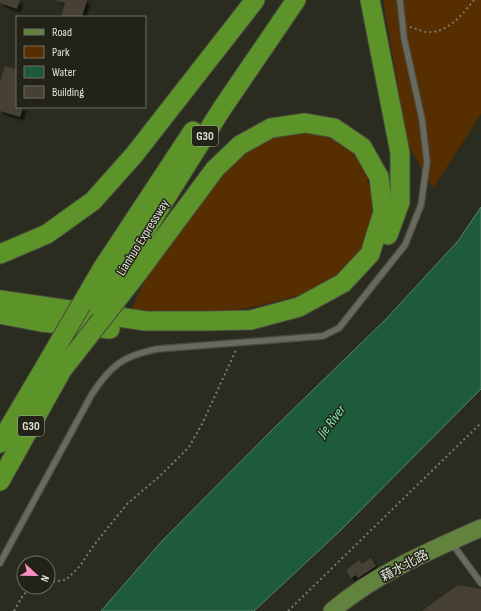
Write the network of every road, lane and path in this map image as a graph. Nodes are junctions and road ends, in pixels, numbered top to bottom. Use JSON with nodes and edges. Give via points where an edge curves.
{"nodes":[{"id":1,"x":255,"y":0,"type":"edge"},
{"id":2,"x":280,"y":0,"type":"edge"},
{"id":3,"x":296,"y":0,"type":"edge"},
{"id":4,"x":370,"y":0,"type":"edge"},
{"id":5,"x":400,"y":0,"type":"edge"},
{"id":6,"x":474,"y":0,"type":"edge"},
{"id":7,"x":403,"y":24,"type":"junction"},
{"id":8,"x":0,"y":254,"type":"edge"},
{"id":9,"x":110,"y":271,"type":"junction"},
{"id":10,"x":0,"y":300,"type":"edge"},
{"id":11,"x":0,"y":314,"type":"edge"},
{"id":12,"x":239,"y":343,"type":"junction"},
{"id":13,"x":54,"y":368,"type":"junction"},
{"id":14,"x":481,"y":423,"type":"edge"},
{"id":15,"x":0,"y":443,"type":"edge"},
{"id":16,"x":0,"y":481,"type":"edge"},
{"id":17,"x":481,"y":528,"type":"edge"},
{"id":18,"x":481,"y":537,"type":"edge"},
{"id":19,"x":456,"y":550,"type":"junction"},
{"id":20,"x":0,"y":563,"type":"edge"},
{"id":21,"x":56,"y":581,"type":"edge"},
{"id":22,"x":481,"y":583,"type":"edge"},
{"id":23,"x":24,"y":595,"type":"edge"},
{"id":24,"x":14,"y":611,"type":"edge"},
{"id":25,"x":288,"y":611,"type":"edge"},
{"id":26,"x":332,"y":611,"type":"edge"},
{"id":27,"x":350,"y":611,"type":"edge"}],
"edges":[{"from":1,"to":8,"type":"highway","via":[[134,155],[93,201],[47,234]]},
{"from":2,"to":9,"type":"highway","name":"Lianhuo Expressway","number":"G30"},
{"from":3,"to":9,"type":"highway","name":"Lianhuo Expressway","number":"G30"},
{"from":4,"to":11,"type":"highway","via":[[400,153],[400,202],[382,250],[354,286],[314,310],[266,329],[218,333],[149,333],[42,322]]},
{"from":5,"to":7,"type":"lane"},
{"from":6,"to":7,"type":"path","via":[[447,28],[425,32]]},
{"from":7,"to":12,"type":"lane","via":[[422,119],[427,162],[421,205],[405,245],[339,328],[323,336]]},
{"from":9,"to":13,"type":"highway","name":"Lianhuo Expressway","number":"G30","bridge":true},
{"from":10,"to":13,"type":"highway","bridge":true,"via":[[146,321],[251,320],[299,307],[343,283],[370,254],[383,212],[380,176],[362,147],[334,128],[305,123],[271,128],[240,145],[215,170],[137,274]]},
{"from":12,"to":20,"type":"lane","via":[[157,349],[137,354],[118,363],[103,377],[92,394]]},
{"from":12,"to":21,"type":"path","via":[[190,447],[127,504],[80,566],[66,580]]},
{"from":13,"to":15,"type":"highway","name":"Lianhuo Expressway","number":"G30"},
{"from":13,"to":16,"type":"highway","name":"Lianhuo Expressway","number":"G30"},
{"from":14,"to":25,"type":"path"},
{"from":17,"to":26,"type":"main road","name":"藉水北路","via":[[408,561],[347,598]]},
{"from":18,"to":19,"type":"main road","name":"藉水北路"},
{"from":19,"to":22,"type":"lane"},
{"from":19,"to":27,"type":"main road","name":"藉水北路","via":[[409,572]]},
{"from":23,"to":24,"type":"path"}]}
